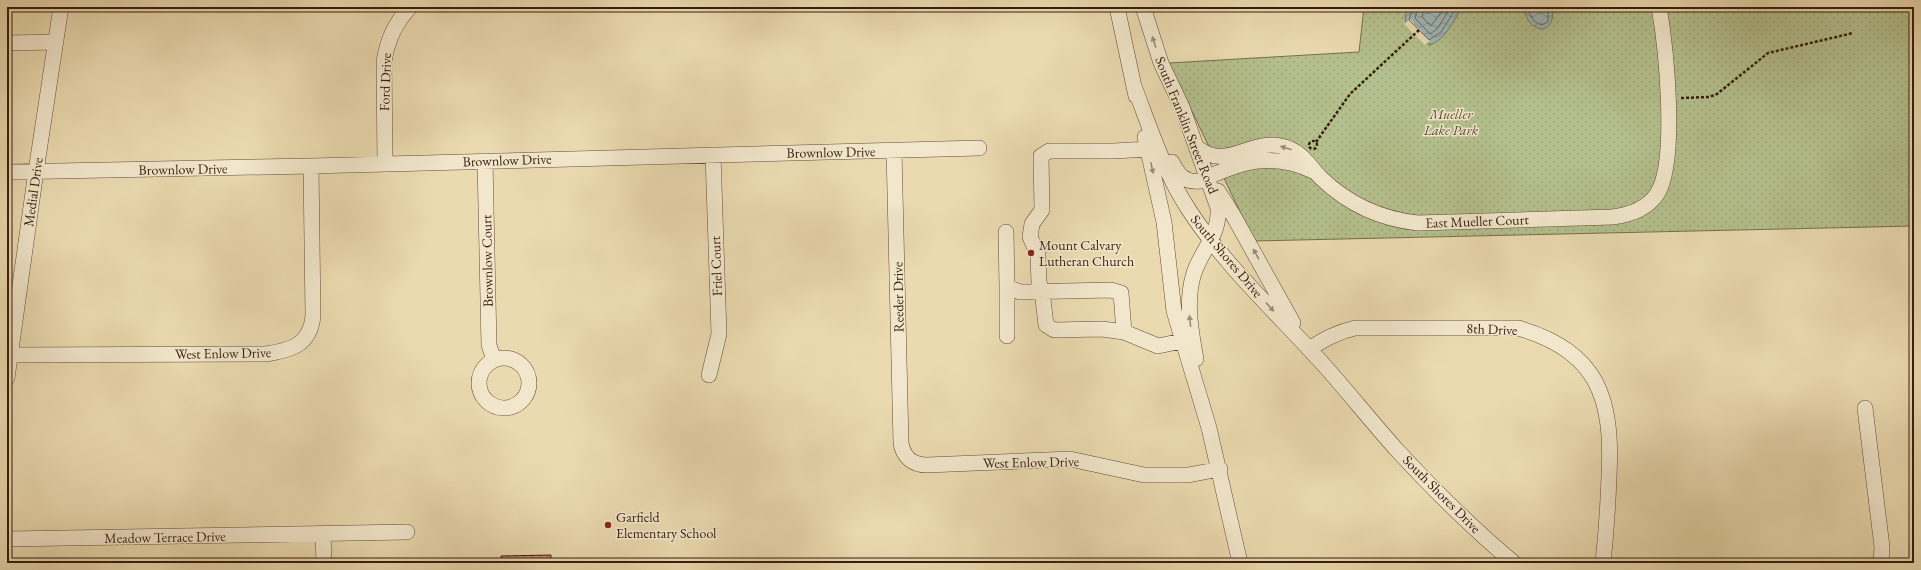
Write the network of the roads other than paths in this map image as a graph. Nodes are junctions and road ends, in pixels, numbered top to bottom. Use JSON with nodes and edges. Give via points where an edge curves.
{"nodes":[{"id":1,"x":61,"y":7,"type":"edge"},
{"id":2,"x":410,"y":7,"type":"edge"},
{"id":3,"x":1117,"y":7,"type":"edge"},
{"id":4,"x":1143,"y":7,"type":"edge"},
{"id":5,"x":1659,"y":7,"type":"edge"},
{"id":6,"x":56,"y":42,"type":"junction"},
{"id":7,"x":7,"y":44,"type":"edge"},
{"id":8,"x":1134,"y":86,"type":"junction"},
{"id":9,"x":979,"y":148,"type":"dead end"},
{"id":10,"x":1198,"y":148,"type":"junction"},
{"id":11,"x":1148,"y":149,"type":"junction"},
{"id":12,"x":894,"y":150,"type":"junction"},
{"id":13,"x":713,"y":155,"type":"junction"},
{"id":14,"x":485,"y":161,"type":"junction"},
{"id":15,"x":385,"y":164,"type":"junction"},
{"id":16,"x":311,"y":166,"type":"junction"},
{"id":17,"x":36,"y":171,"type":"junction"},
{"id":18,"x":7,"y":172,"type":"edge"},
{"id":19,"x":1315,"y":172,"type":"junction"},
{"id":20,"x":1208,"y":177,"type":"junction"},
{"id":21,"x":1006,"y":232,"type":"dead end"},
{"id":22,"x":1211,"y":240,"type":"junction"},
{"id":23,"x":1197,"y":266,"type":"junction"},
{"id":24,"x":1232,"y":266,"type":"junction"},
{"id":25,"x":1007,"y":287,"type":"junction"},
{"id":26,"x":1042,"y":291,"type":"junction"},
{"id":27,"x":1124,"y":332,"type":"junction"},
{"id":28,"x":1007,"y":336,"type":"dead end"},
{"id":29,"x":1182,"y":342,"type":"junction"},
{"id":30,"x":1309,"y":349,"type":"junction"},
{"id":31,"x":10,"y":355,"type":"junction"},
{"id":32,"x":494,"y":360,"type":"dead end"},
{"id":33,"x":709,"y":375,"type":"dead end"},
{"id":34,"x":7,"y":378,"type":"edge"},
{"id":35,"x":1865,"y":408,"type":"dead end"},
{"id":36,"x":1209,"y":428,"type":"junction"},
{"id":37,"x":901,"y":443,"type":"joint"},
{"id":38,"x":1220,"y":469,"type":"junction"},
{"id":39,"x":407,"y":532,"type":"dead end"},
{"id":40,"x":323,"y":534,"type":"junction"},
{"id":41,"x":7,"y":539,"type":"edge"},
{"id":42,"x":324,"y":563,"type":"edge"},
{"id":43,"x":1240,"y":563,"type":"edge"},
{"id":44,"x":1514,"y":563,"type":"edge"},
{"id":45,"x":1603,"y":563,"type":"edge"},
{"id":46,"x":1881,"y":563,"type":"edge"}],
"edges":[{"from":1,"to":6,"type":"street","name":"Medial Drive"},
{"from":2,"to":15,"type":"street","name":"Ford Drive","via":[[392,30],[385,53]]},
{"from":3,"to":8,"type":"street","name":"South Franklin Street Road"},
{"from":10,"to":4,"type":"street","name":"South Franklin Street Road","one_way":true,"via":[[1161,63]]},
{"from":5,"to":19,"type":"street","name":"East Mueller Court","via":[[1668,99],[1666,168],[1661,187],[1650,202],[1631,213],[1612,217],[1418,223],[1394,220],[1361,208],[1336,192]]},
{"from":6,"to":7,"type":"street"},
{"from":6,"to":17,"type":"street","name":"Medial Drive"},
{"from":8,"to":11,"type":"street","name":"South Franklin Street Road"},
{"from":8,"to":20,"type":"street","name":"East Mueller Court","via":[[1177,172],[1193,182]]},
{"from":8,"to":22,"type":"street","name":"South Shores Drive","via":[[1167,170]]},
{"from":9,"to":12,"type":"street","name":"Brownlow Drive"},
{"from":19,"to":10,"type":"street","name":"East Mueller Court","one_way":true,"via":[[1296,152],[1281,146],[1256,147],[1221,158],[1208,155]]},
{"from":10,"to":20,"type":"street","name":"South Franklin Street Road"},
{"from":11,"to":26,"type":"street","via":[[1114,152],[1049,151],[1040,156],[1042,210],[1032,224],[1030,237],[1038,255],[1039,283]]},
{"from":11,"to":29,"type":"street","name":"South Franklin Street Road","one_way":true,"via":[[1164,222],[1171,290]]},
{"from":12,"to":13,"type":"street","name":"Brownlow Drive"},
{"from":12,"to":37,"type":"street","name":"Reeder Drive"},
{"from":13,"to":14,"type":"street","name":"Brownlow Drive"},
{"from":13,"to":33,"type":"street","name":"Friel Court","via":[[719,334]]},
{"from":14,"to":15,"type":"street","name":"Brownlow Drive"},
{"from":14,"to":32,"type":"street","name":"Brownlow Court","via":[[489,345]]},
{"from":15,"to":16,"type":"street","name":"Brownlow Drive"},
{"from":16,"to":17,"type":"street","name":"Brownlow Drive"},
{"from":16,"to":31,"type":"street","name":"West Enlow Drive","via":[[313,316],[306,340],[278,352],[266,354]]},
{"from":17,"to":18,"type":"street","name":"Brownlow Drive"},
{"from":17,"to":31,"type":"street","name":"Medial Drive"},
{"from":19,"to":20,"type":"street","name":"East Mueller Court","via":[[1287,163],[1256,161],[1234,165]]},
{"from":20,"to":22,"type":"street","name":"South Franklin Street Road","via":[[1216,197],[1219,216],[1216,232]]},
{"from":30,"to":20,"type":"street","name":"South Shores Drive","one_way":true,"via":[[1233,215]]},
{"from":21,"to":25,"type":"street"},
{"from":22,"to":23,"type":"street","name":"South Franklin Street Road"},
{"from":22,"to":24,"type":"street","name":"South Shores Drive"},
{"from":23,"to":24,"type":"street","via":[[1213,258],[1224,260]]},
{"from":36,"to":23,"type":"street","name":"South Franklin Street Road","one_way":true,"via":[[1189,308]]},
{"from":24,"to":30,"type":"street","name":"South Shores Drive","one_way":true},
{"from":25,"to":26,"type":"street","via":[[1020,292]]},
{"from":25,"to":28,"type":"street"},
{"from":26,"to":27,"type":"street","via":[[1046,325],[1054,330],[1102,329]]},
{"from":26,"to":27,"type":"street","via":[[1110,290],[1120,293]]},
{"from":27,"to":29,"type":"street","via":[[1158,346]]},
{"from":29,"to":36,"type":"street","name":"South Franklin Street Road"},
{"from":30,"to":44,"type":"street","name":"South Shores Drive","via":[[1422,476]]},
{"from":30,"to":45,"type":"street","name":"8th Drive","via":[[1340,331],[1355,328],[1518,328],[1541,335],[1563,347],[1582,362],[1596,381],[1605,403],[1610,428],[1610,468]]},
{"from":31,"to":34,"type":"street","name":"Medial Drive"},
{"from":35,"to":46,"type":"street","via":[[1882,547]]},
{"from":36,"to":38,"type":"street","name":"South Franklin Street Road"},
{"from":37,"to":38,"type":"street","name":"West Enlow Drive","via":[[908,458],[922,465],[1070,459],[1144,475],[1188,475]]},
{"from":38,"to":43,"type":"street","name":"South Franklin Street Road"},
{"from":39,"to":40,"type":"street","name":"Meadow Terrace Drive"},
{"from":40,"to":41,"type":"street","name":"Meadow Terrace Drive"},
{"from":40,"to":42,"type":"street"}]}
